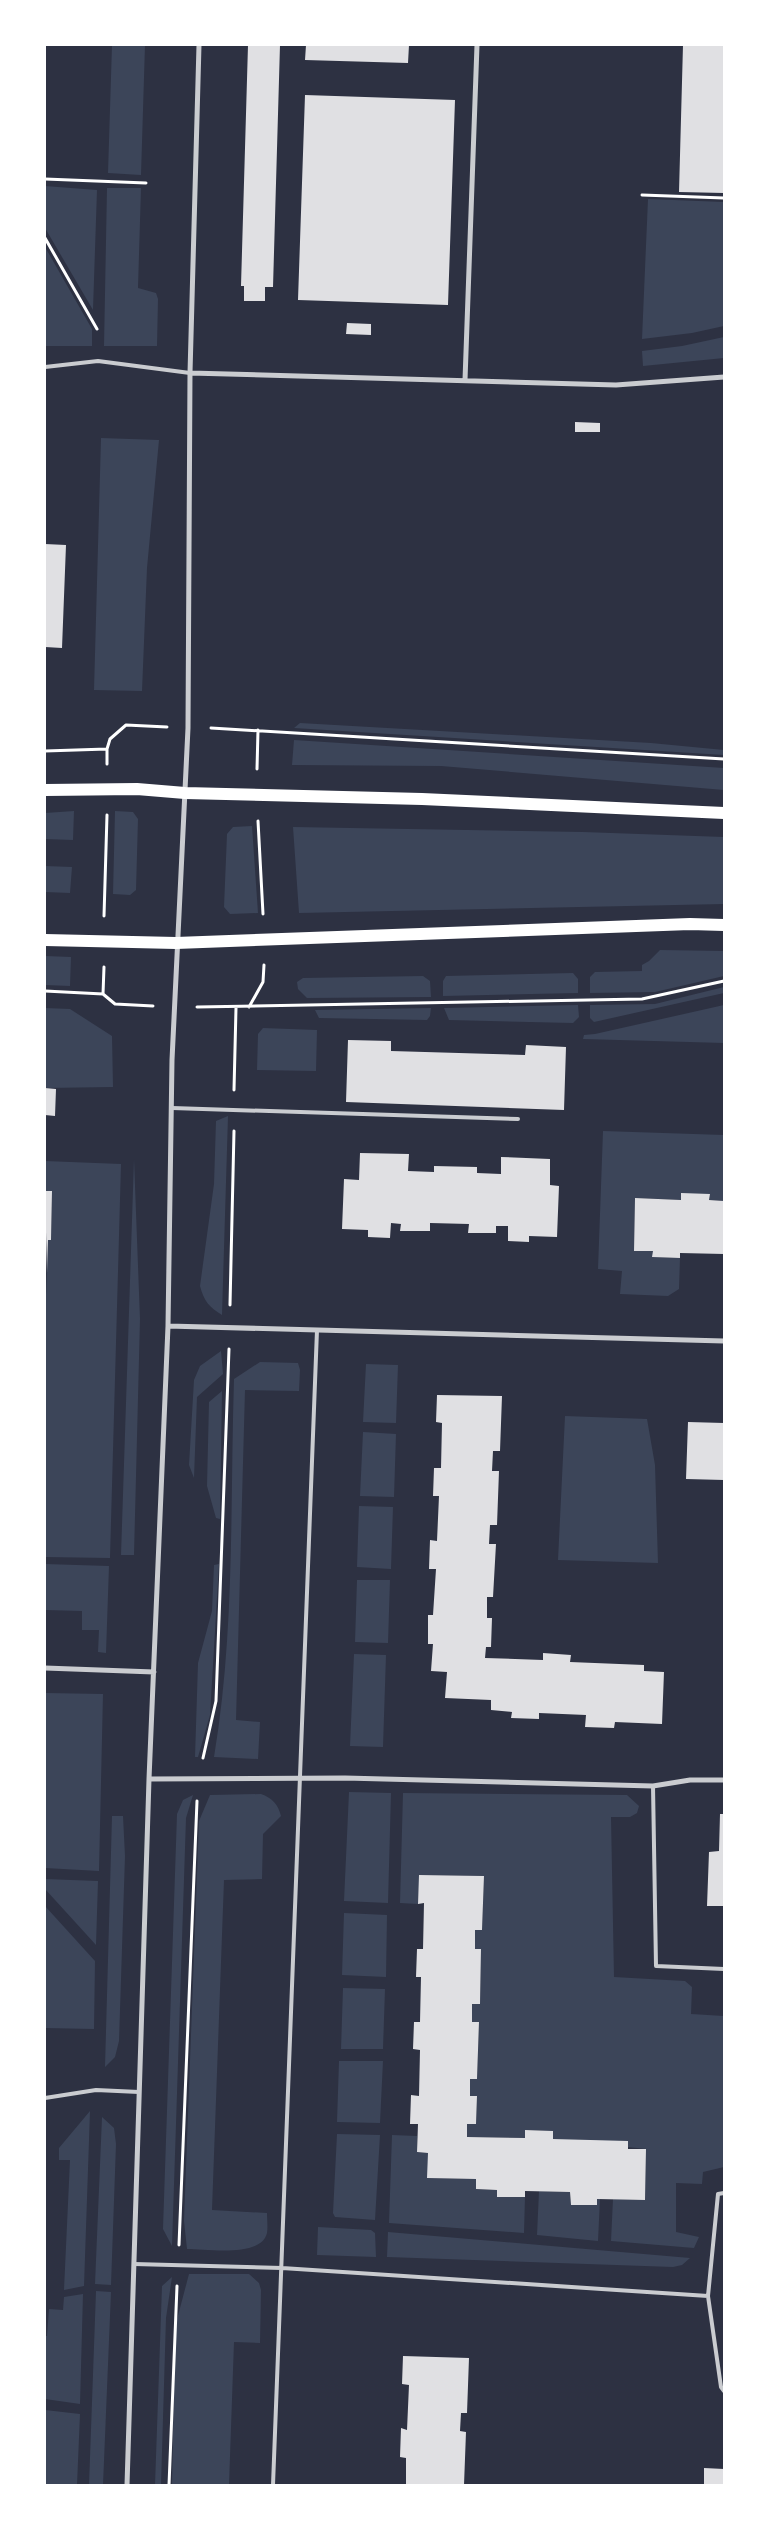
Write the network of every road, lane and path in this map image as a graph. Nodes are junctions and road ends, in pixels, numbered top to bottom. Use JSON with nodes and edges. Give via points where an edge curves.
{"nodes":[{"id":1,"x":199,"y":45,"type":"edge"},
{"id":2,"x":476,"y":45,"type":"edge"},
{"id":3,"x":45,"y":179,"type":"edge"},
{"id":4,"x":146,"y":183,"type":"dead end"},
{"id":5,"x":642,"y":195,"type":"dead end"},
{"id":6,"x":724,"y":198,"type":"edge"},
{"id":7,"x":45,"y":238,"type":"edge"},
{"id":8,"x":98,"y":329,"type":"dead end"},
{"id":9,"x":45,"y":367,"type":"edge"},
{"id":10,"x":190,"y":373,"type":"junction"},
{"id":11,"x":724,"y":377,"type":"edge"},
{"id":12,"x":465,"y":380,"type":"junction"},
{"id":13,"x":188,"y":728,"type":"junction"},
{"id":14,"x":258,"y":730,"type":"junction"},
{"id":15,"x":107,"y":749,"type":"junction"},
{"id":16,"x":45,"y":752,"type":"edge"},
{"id":17,"x":724,"y":758,"type":"edge"},
{"id":18,"x":107,"y":788,"type":"junction"},
{"id":19,"x":45,"y":790,"type":"edge"},
{"id":20,"x":185,"y":793,"type":"junction"},
{"id":21,"x":256,"y":795,"type":"junction"},
{"id":22,"x":724,"y":813,"type":"edge"},
{"id":23,"x":724,"y":925,"type":"edge"},
{"id":24,"x":265,"y":939,"type":"junction"},
{"id":25,"x":45,"y":940,"type":"edge"},
{"id":26,"x":104,"y":942,"type":"junction"},
{"id":27,"x":176,"y":944,"type":"junction"},
{"id":28,"x":724,"y":981,"type":"edge"},
{"id":29,"x":45,"y":991,"type":"edge"},
{"id":30,"x":103,"y":994,"type":"junction"},
{"id":31,"x":174,"y":1007,"type":"junction"},
{"id":32,"x":249,"y":1007,"type":"junction"},
{"id":33,"x":236,"y":1008,"type":"junction"},
{"id":34,"x":172,"y":1108,"type":"junction"},
{"id":35,"x":234,"y":1108,"type":"junction"},
{"id":36,"x":518,"y":1119,"type":"dead end"},
{"id":37,"x":168,"y":1326,"type":"junction"},
{"id":38,"x":230,"y":1328,"type":"junction"},
{"id":39,"x":317,"y":1330,"type":"junction"},
{"id":40,"x":724,"y":1341,"type":"edge"},
{"id":41,"x":45,"y":1668,"type":"edge"},
{"id":42,"x":154,"y":1672,"type":"junction"},
{"id":43,"x":150,"y":1779,"type":"junction"},
{"id":44,"x":298,"y":1779,"type":"junction"},
{"id":45,"x":198,"y":1780,"type":"junction"},
{"id":46,"x":724,"y":1780,"type":"edge"},
{"id":47,"x":653,"y":1786,"type":"junction"},
{"id":48,"x":724,"y":1969,"type":"edge"},
{"id":49,"x":139,"y":2092,"type":"junction"},
{"id":50,"x":45,"y":2098,"type":"edge"},
{"id":51,"x":724,"y":2193,"type":"edge"},
{"id":52,"x":134,"y":2264,"type":"junction"},
{"id":53,"x":178,"y":2265,"type":"junction"},
{"id":54,"x":282,"y":2268,"type":"junction"},
{"id":55,"x":708,"y":2296,"type":"junction"},
{"id":56,"x":724,"y":2391,"type":"edge"},
{"id":57,"x":127,"y":2485,"type":"edge"},
{"id":58,"x":169,"y":2485,"type":"edge"},
{"id":59,"x":273,"y":2485,"type":"edge"}],
"edges":[{"from":1,"to":10,"type":"street"},
{"from":2,"to":12,"type":"street"},
{"from":3,"to":4,"type":"path"},
{"from":5,"to":6,"type":"path"},
{"from":7,"to":8,"type":"path"},
{"from":9,"to":10,"type":"lane","via":[[98,361]]},
{"from":10,"to":12,"type":"street"},
{"from":10,"to":13,"type":"street"},
{"from":11,"to":12,"type":"street","via":[[616,385]]},
{"from":13,"to":14,"type":"path"},
{"from":13,"to":15,"type":"path","via":[[126,726],[110,739]]},
{"from":13,"to":20,"type":"street"},
{"from":14,"to":17,"type":"path"},
{"from":14,"to":21,"type":"path"},
{"from":15,"to":16,"type":"path"},
{"from":15,"to":18,"type":"path"},
{"from":18,"to":19,"type":"main road"},
{"from":18,"to":20,"type":"main road"},
{"from":18,"to":26,"type":"path"},
{"from":20,"to":21,"type":"main road"},
{"from":20,"to":27,"type":"street"},
{"from":21,"to":22,"type":"main road"},
{"from":21,"to":24,"type":"path"},
{"from":23,"to":24,"type":"main road"},
{"from":24,"to":27,"type":"main road"},
{"from":24,"to":32,"type":"path","via":[[263,982]]},
{"from":25,"to":26,"type":"main road"},
{"from":26,"to":27,"type":"main road"},
{"from":26,"to":30,"type":"path"},
{"from":27,"to":31,"type":"street"},
{"from":28,"to":32,"type":"path","via":[[642,999]]},
{"from":29,"to":30,"type":"path"},
{"from":30,"to":31,"type":"path","via":[[115,1004]]},
{"from":31,"to":33,"type":"path"},
{"from":31,"to":34,"type":"street"},
{"from":32,"to":33,"type":"path"},
{"from":33,"to":35,"type":"path"},
{"from":34,"to":35,"type":"lane"},
{"from":34,"to":37,"type":"street"},
{"from":35,"to":36,"type":"lane"},
{"from":35,"to":38,"type":"path"},
{"from":37,"to":38,"type":"street"},
{"from":37,"to":42,"type":"street"},
{"from":38,"to":39,"type":"street"},
{"from":38,"to":45,"type":"path","via":[[216,1701]]},
{"from":39,"to":40,"type":"street"},
{"from":39,"to":44,"type":"lane"},
{"from":41,"to":42,"type":"street"},
{"from":42,"to":43,"type":"street"},
{"from":43,"to":45,"type":"street"},
{"from":43,"to":49,"type":"street"},
{"from":44,"to":45,"type":"street"},
{"from":44,"to":47,"type":"street"},
{"from":44,"to":54,"type":"lane"},
{"from":45,"to":53,"type":"path"},
{"from":46,"to":47,"type":"street","via":[[690,1780]]},
{"from":47,"to":48,"type":"lane","via":[[656,1966]]},
{"from":49,"to":50,"type":"lane","via":[[96,2090]]},
{"from":49,"to":52,"type":"street"},
{"from":51,"to":55,"type":"lane","via":[[718,2194]]},
{"from":52,"to":53,"type":"lane"},
{"from":52,"to":57,"type":"street"},
{"from":53,"to":54,"type":"lane"},
{"from":53,"to":58,"type":"path"},
{"from":54,"to":55,"type":"lane"},
{"from":54,"to":59,"type":"lane"},
{"from":55,"to":56,"type":"lane"}]}
